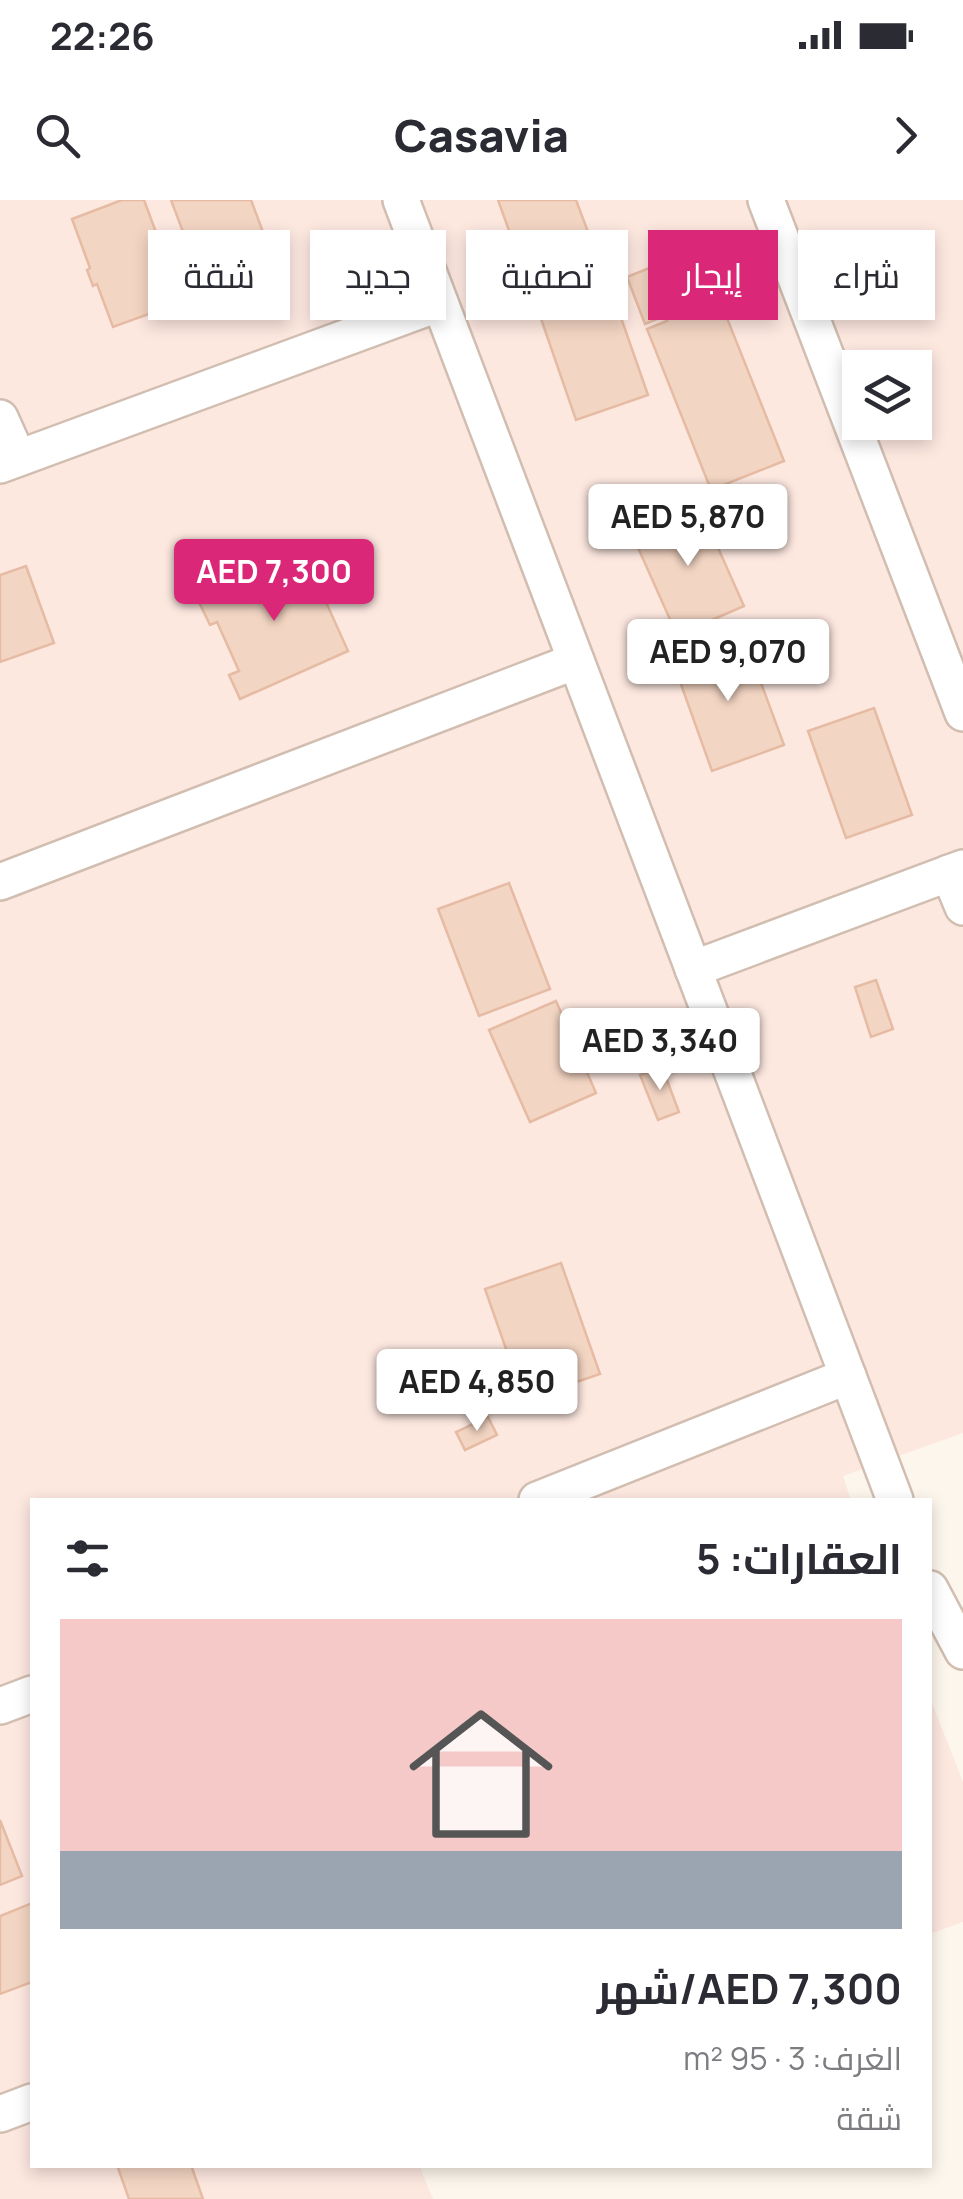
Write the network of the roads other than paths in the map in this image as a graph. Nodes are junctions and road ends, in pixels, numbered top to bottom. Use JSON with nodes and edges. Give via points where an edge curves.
{"nodes":[{"id":1,"x":401,"y":200,"type":"edge"},
{"id":2,"x":766,"y":200,"type":"edge"},
{"id":3,"x":412,"y":230,"type":"edge"},
{"id":4,"x":446,"y":318,"type":"edge"},
{"id":5,"x":392,"y":320,"type":"edge"},
{"id":6,"x":0,"y":418,"type":"edge"},
{"id":7,"x":9,"y":462,"type":"edge"},
{"id":8,"x":576,"y":661,"type":"junction"},
{"id":9,"x":963,"y":713,"type":"edge"},
{"id":10,"x":956,"y":871,"type":"edge"},
{"id":11,"x":0,"y":882,"type":"edge"},
{"id":12,"x":963,"y":906,"type":"edge"},
{"id":13,"x":693,"y":969,"type":"junction"},
{"id":14,"x":848,"y":1376,"type":"junction"},
{"id":15,"x":542,"y":1498,"type":"edge"},
{"id":16,"x":894,"y":1498,"type":"edge"},
{"id":17,"x":932,"y":1593,"type":"edge"},
{"id":18,"x":963,"y":1650,"type":"edge"},
{"id":19,"x":30,"y":1695,"type":"edge"},
{"id":20,"x":0,"y":1706,"type":"edge"},
{"id":21,"x":30,"y":2103,"type":"edge"},
{"id":22,"x":0,"y":2114,"type":"edge"}],
"edges":[{"from":1,"to":3,"type":"street"},
{"from":2,"to":9,"type":"street"},
{"from":4,"to":8,"type":"street"},
{"from":5,"to":7,"type":"street"},
{"from":6,"to":7,"type":"street"},
{"from":8,"to":11,"type":"street"},
{"from":8,"to":13,"type":"street"},
{"from":10,"to":12,"type":"street"},
{"from":10,"to":13,"type":"street"},
{"from":13,"to":14,"type":"street"},
{"from":14,"to":15,"type":"street"},
{"from":14,"to":16,"type":"street"},
{"from":17,"to":18,"type":"street"},
{"from":19,"to":20,"type":"street"},
{"from":21,"to":22,"type":"street"}]}
